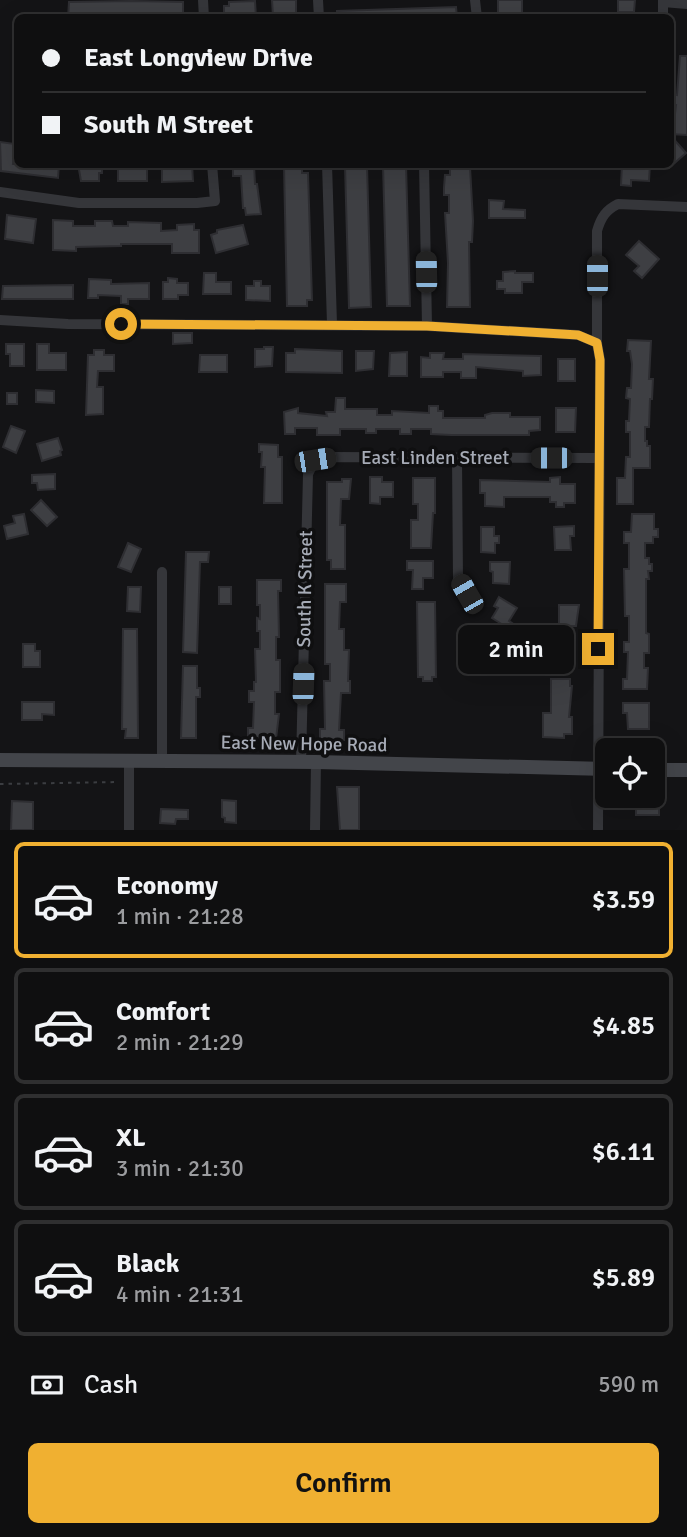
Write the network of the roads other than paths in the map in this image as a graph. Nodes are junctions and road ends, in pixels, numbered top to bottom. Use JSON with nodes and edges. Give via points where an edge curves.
{"nodes":[{"id":1,"x":663,"y":1,"type":"edge"},
{"id":2,"x":687,"y":4,"type":"edge"},
{"id":3,"x":212,"y":168,"type":"edge"},
{"id":4,"x":327,"y":168,"type":"edge"},
{"id":5,"x":424,"y":168,"type":"edge"},
{"id":6,"x":0,"y":192,"type":"edge"},
{"id":7,"x":687,"y":207,"type":"edge"},
{"id":8,"x":0,"y":320,"type":"edge"},
{"id":9,"x":332,"y":324,"type":"junction"},
{"id":10,"x":427,"y":326,"type":"junction"},
{"id":11,"x":597,"y":343,"type":"junction"},
{"id":12,"x":457,"y":458,"type":"junction"},
{"id":13,"x":599,"y":458,"type":"junction"},
{"id":14,"x":315,"y":460,"type":"joint"},
{"id":15,"x":162,"y":572,"type":"dead end"},
{"id":16,"x":467,"y":594,"type":"dead end"},
{"id":17,"x":603,"y":738,"type":"edge"},
{"id":18,"x":0,"y":760,"type":"edge"},
{"id":19,"x":162,"y":761,"type":"junction"},
{"id":20,"x":129,"y":762,"type":"junction"},
{"id":21,"x":301,"y":762,"type":"junction"},
{"id":22,"x":316,"y":762,"type":"junction"},
{"id":23,"x":595,"y":769,"type":"edge"},
{"id":24,"x":665,"y":770,"type":"edge"},
{"id":25,"x":687,"y":770,"type":"edge"},
{"id":26,"x":600,"y":808,"type":"edge"},
{"id":27,"x":129,"y":830,"type":"edge"},
{"id":28,"x":315,"y":830,"type":"edge"},
{"id":29,"x":598,"y":830,"type":"edge"}],
"edges":[{"from":1,"to":2,"type":"street"},
{"from":3,"to":6,"type":"street","via":[[215,201],[79,203]]},
{"from":4,"to":9,"type":"street"},
{"from":5,"to":10,"type":"street"},
{"from":7,"to":11,"type":"street","via":[[618,204],[602,217],[597,231]]},
{"from":8,"to":9,"type":"street"},
{"from":9,"to":10,"type":"street"},
{"from":10,"to":11,"type":"street","via":[[578,335]]},
{"from":11,"to":13,"type":"street"},
{"from":12,"to":13,"type":"street","name":"East Linden Street"},
{"from":12,"to":14,"type":"street","name":"East Linden Street"},
{"from":12,"to":16,"type":"street","via":[[458,579]]},
{"from":13,"to":17,"type":"street"},
{"from":14,"to":21,"type":"street","name":"South K Street","via":[[308,474]]},
{"from":15,"to":19,"type":"street"},
{"from":18,"to":20,"type":"street","name":"East New Hope Road"},
{"from":19,"to":20,"type":"street","name":"East New Hope Road"},
{"from":19,"to":21,"type":"street","name":"East New Hope Road"},
{"from":20,"to":27,"type":"street"},
{"from":21,"to":22,"type":"street","name":"East New Hope Road"},
{"from":22,"to":23,"type":"street","name":"East New Hope Road"},
{"from":22,"to":28,"type":"street"},
{"from":24,"to":25,"type":"street"},
{"from":26,"to":29,"type":"street"}]}
